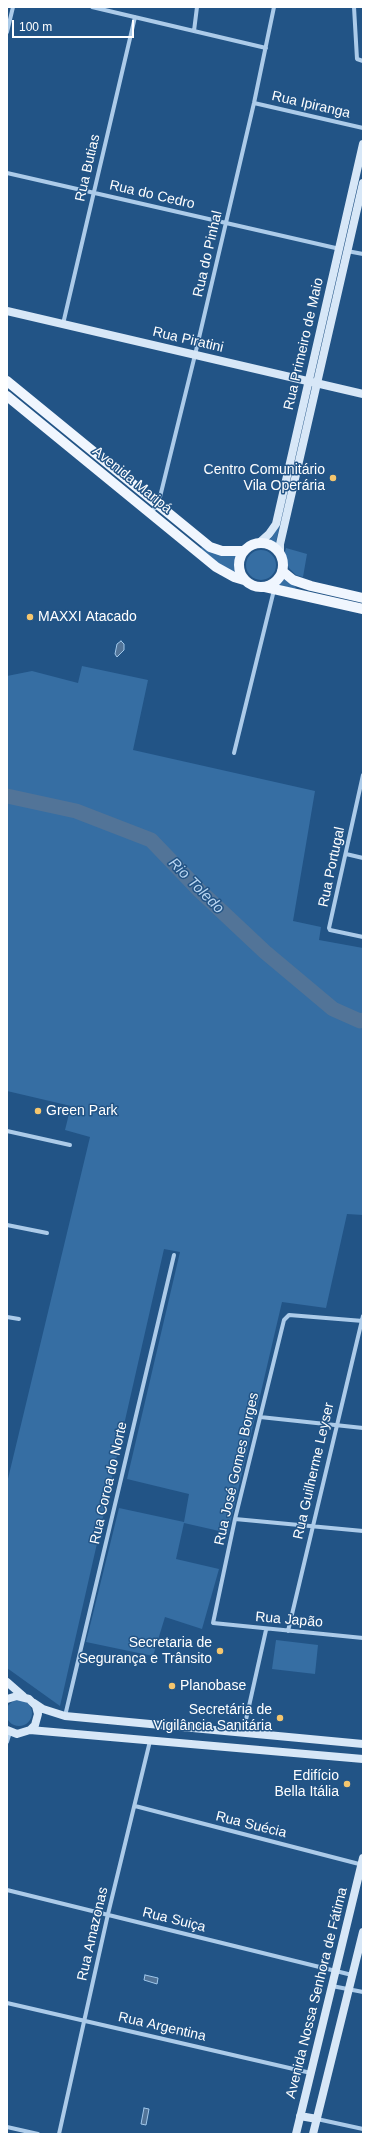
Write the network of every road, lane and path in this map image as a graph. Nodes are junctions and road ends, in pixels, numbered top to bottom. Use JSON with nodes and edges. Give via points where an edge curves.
{"nodes":[{"id":1,"x":13,"y":7,"type":"edge"},
{"id":2,"x":92,"y":7,"type":"edge"},
{"id":3,"x":197,"y":7,"type":"edge"},
{"id":4,"x":274,"y":7,"type":"edge"},
{"id":5,"x":354,"y":7,"type":"edge"},
{"id":6,"x":135,"y":17,"type":"junction"},
{"id":7,"x":194,"y":31,"type":"junction"},
{"id":8,"x":7,"y":32,"type":"edge"},
{"id":9,"x":266,"y":48,"type":"junction"},
{"id":10,"x":363,"y":61,"type":"edge"},
{"id":11,"x":254,"y":103,"type":"junction"},
{"id":12,"x":363,"y":128,"type":"edge"},
{"id":13,"x":363,"y":144,"type":"edge"},
{"id":14,"x":7,"y":173,"type":"edge"},
{"id":15,"x":363,"y":183,"type":"edge"},
{"id":16,"x":94,"y":193,"type":"junction"},
{"id":17,"x":226,"y":223,"type":"junction"},
{"id":18,"x":338,"y":249,"type":"junction"},
{"id":19,"x":347,"y":251,"type":"junction"},
{"id":20,"x":363,"y":254,"type":"edge"},
{"id":21,"x":7,"y":311,"type":"edge"},
{"id":22,"x":64,"y":324,"type":"junction"},
{"id":23,"x":195,"y":355,"type":"junction"},
{"id":24,"x":7,"y":381,"type":"edge"},
{"id":25,"x":313,"y":382,"type":"junction"},
{"id":26,"x":363,"y":394,"type":"edge"},
{"id":27,"x":7,"y":396,"type":"edge"},
{"id":28,"x":158,"y":505,"type":"junction"},
{"id":29,"x":150,"y":513,"type":"junction"},
{"id":30,"x":258,"y":543,"type":"junction"},
{"id":31,"x":243,"y":551,"type":"junction"},
{"id":32,"x":280,"y":553,"type":"junction"},
{"id":33,"x":282,"y":571,"type":"junction"},
{"id":34,"x":244,"y":580,"type":"junction"},
{"id":35,"x":270,"y":588,"type":"junction"},
{"id":36,"x":363,"y":598,"type":"edge"},
{"id":37,"x":363,"y":609,"type":"edge"},
{"id":38,"x":234,"y":753,"type":"dead end"},
{"id":39,"x":363,"y":775,"type":"edge"},
{"id":40,"x":346,"y":854,"type":"junction"},
{"id":41,"x":363,"y":858,"type":"edge"},
{"id":42,"x":363,"y":937,"type":"edge"},
{"id":43,"x":7,"y":1131,"type":"edge"},
{"id":44,"x":70,"y":1145,"type":"dead end"},
{"id":45,"x":7,"y":1225,"type":"edge"},
{"id":46,"x":47,"y":1233,"type":"dead end"},
{"id":47,"x":174,"y":1255,"type":"dead end"},
{"id":48,"x":363,"y":1316,"type":"edge"},
{"id":49,"x":7,"y":1317,"type":"edge"},
{"id":50,"x":19,"y":1319,"type":"dead end"},
{"id":51,"x":362,"y":1321,"type":"edge"},
{"id":52,"x":260,"y":1417,"type":"junction"},
{"id":53,"x":336,"y":1425,"type":"junction"},
{"id":54,"x":363,"y":1428,"type":"edge"},
{"id":55,"x":236,"y":1519,"type":"junction"},
{"id":56,"x":312,"y":1526,"type":"junction"},
{"id":57,"x":363,"y":1531,"type":"edge"},
{"id":58,"x":213,"y":1623,"type":"joint"},
{"id":59,"x":266,"y":1630,"type":"junction"},
{"id":60,"x":288,"y":1631,"type":"junction"},
{"id":61,"x":363,"y":1638,"type":"edge"},
{"id":62,"x":7,"y":1682,"type":"edge"},
{"id":63,"x":23,"y":1696,"type":"junction"},
{"id":64,"x":7,"y":1700,"type":"edge"},
{"id":65,"x":34,"y":1703,"type":"junction"},
{"id":66,"x":64,"y":1716,"type":"junction"},
{"id":67,"x":30,"y":1730,"type":"junction"},
{"id":68,"x":9,"y":1731,"type":"edge"},
{"id":69,"x":243,"y":1733,"type":"junction"},
{"id":70,"x":150,"y":1739,"type":"junction"},
{"id":71,"x":7,"y":1742,"type":"edge"},
{"id":72,"x":363,"y":1745,"type":"edge"},
{"id":73,"x":324,"y":1756,"type":"junction"},
{"id":74,"x":363,"y":1759,"type":"edge"},
{"id":75,"x":135,"y":1806,"type":"junction"},
{"id":76,"x":362,"y":1862,"type":"edge"},
{"id":77,"x":7,"y":1890,"type":"edge"},
{"id":78,"x":108,"y":1914,"type":"junction"},
{"id":79,"x":363,"y":1932,"type":"edge"},
{"id":80,"x":335,"y":1972,"type":"junction"},
{"id":81,"x":352,"y":1976,"type":"junction"},
{"id":82,"x":332,"y":1986,"type":"junction"},
{"id":83,"x":349,"y":1989,"type":"junction"},
{"id":84,"x":363,"y":1992,"type":"edge"},
{"id":85,"x":7,"y":2004,"type":"edge"},
{"id":86,"x":84,"y":2021,"type":"junction"},
{"id":87,"x":311,"y":2073,"type":"junction"},
{"id":88,"x":300,"y":2116,"type":"junction"},
{"id":89,"x":317,"y":2119,"type":"junction"},
{"id":90,"x":7,"y":2126,"type":"edge"},
{"id":91,"x":363,"y":2129,"type":"edge"},
{"id":92,"x":38,"y":2134,"type":"edge"},
{"id":93,"x":59,"y":2134,"type":"edge"},
{"id":94,"x":296,"y":2134,"type":"edge"},
{"id":95,"x":313,"y":2134,"type":"edge"}],
"edges":[{"from":1,"to":8,"type":"street"},
{"from":2,"to":6,"type":"street"},
{"from":3,"to":7,"type":"street"},
{"from":4,"to":9,"type":"street","name":"Rua do Pinhal"},
{"from":5,"to":10,"type":"street","via":[[357,59]]},
{"from":6,"to":7,"type":"street"},
{"from":6,"to":16,"type":"street","name":"Rua Butias"},
{"from":7,"to":9,"type":"street"},
{"from":9,"to":11,"type":"street","name":"Rua do Pinhal"},
{"from":11,"to":12,"type":"street","name":"Rua Ipiranga"},
{"from":11,"to":17,"type":"street","name":"Rua do Pinhal"},
{"from":13,"to":18,"type":"main road","name":"Rua Primeiro de Maio"},
{"from":14,"to":16,"type":"street","name":"Rua do Cedro"},
{"from":15,"to":19,"type":"main road","name":"Rua Primeiro de Maio"},
{"from":16,"to":17,"type":"street","name":"Rua do Cedro"},
{"from":16,"to":22,"type":"street","name":"Rua Butias"},
{"from":17,"to":18,"type":"street","name":"Rua do Cedro"},
{"from":17,"to":23,"type":"street","name":"Rua do Pinhal"},
{"from":18,"to":19,"type":"street","name":"Rua do Cedro"},
{"from":18,"to":25,"type":"main road","name":"Rua Primeiro de Maio"},
{"from":19,"to":20,"type":"street","name":"Rua do Cedro"},
{"from":19,"to":25,"type":"main road","name":"Rua Primeiro de Maio"},
{"from":21,"to":22,"type":"main road","name":"Rua Piratini"},
{"from":22,"to":23,"type":"main road","name":"Rua Piratini"},
{"from":23,"to":25,"type":"main road","name":"Rua Piratini"},
{"from":23,"to":28,"type":"street","name":"Rua do Pinhal"},
{"from":24,"to":28,"type":"main road","name":"Avenida Maripá"},
{"from":25,"to":26,"type":"main road","name":"Rua Piratini"},
{"from":25,"to":30,"type":"main road","name":"Rua Primeiro de Maio","via":[[276,524]]},
{"from":25,"to":32,"type":"main road","name":"Rua Primeiro de Maio"},
{"from":27,"to":29,"type":"main road","name":"Avenida Maripá"},
{"from":28,"to":29,"type":"street"},
{"from":28,"to":31,"type":"main road","name":"Avenida Maripá","via":[[210,547],[222,551]]},
{"from":29,"to":34,"type":"main road","name":"Avenida Maripá","via":[[216,567]]},
{"from":30,"to":31,"type":"main road"},
{"from":30,"to":32,"type":"main road","via":[[269,544]]},
{"from":31,"to":34,"type":"main road","via":[[239,565]]},
{"from":32,"to":33,"type":"main road","via":[[283,559]]},
{"from":33,"to":35,"type":"main road"},
{"from":33,"to":36,"type":"main road","via":[[293,580],[311,586]]},
{"from":34,"to":35,"type":"main road","via":[[258,587]]},
{"from":35,"to":37,"type":"main road"},
{"from":35,"to":38,"type":"street"},
{"from":39,"to":40,"type":"street","name":"Rua Portugal"},
{"from":40,"to":41,"type":"street"},
{"from":40,"to":42,"type":"street","name":"Rua Portugal","via":[[329,928]]},
{"from":43,"to":44,"type":"street"},
{"from":45,"to":46,"type":"street"},
{"from":47,"to":66,"type":"street","name":"Rua Coroa do Norte"},
{"from":48,"to":51,"type":"street","name":"Rua Guilherme Leyser"},
{"from":49,"to":50,"type":"street"},
{"from":51,"to":52,"type":"street","name":"Rua José Gomes Borges","via":[[289,1315],[284,1320]]},
{"from":51,"to":53,"type":"street","name":"Rua Guilherme Leyser"},
{"from":52,"to":53,"type":"street"},
{"from":52,"to":55,"type":"street","name":"Rua José Gomes Borges"},
{"from":53,"to":54,"type":"street"},
{"from":53,"to":56,"type":"street","name":"Rua Guilherme Leyser"},
{"from":55,"to":56,"type":"street"},
{"from":55,"to":58,"type":"street","name":"Rua José Gomes Borges"},
{"from":56,"to":57,"type":"street"},
{"from":56,"to":60,"type":"street","name":"Rua Guilherme Leyser"},
{"from":58,"to":59,"type":"street","name":"Rua Japão"},
{"from":59,"to":60,"type":"street","name":"Rua Japão"},
{"from":59,"to":69,"type":"street"},
{"from":60,"to":61,"type":"street","name":"Rua Japão"},
{"from":62,"to":63,"type":"main road"},
{"from":63,"to":64,"type":"main road"},
{"from":63,"to":65,"type":"main road"},
{"from":65,"to":66,"type":"main road"},
{"from":65,"to":67,"type":"main road","via":[[38,1719]]},
{"from":66,"to":69,"type":"main road"},
{"from":67,"to":68,"type":"main road","via":[[24,1733]]},
{"from":67,"to":70,"type":"main road"},
{"from":68,"to":71,"type":"street"},
{"from":69,"to":72,"type":"main road"},
{"from":70,"to":73,"type":"main road"},
{"from":70,"to":75,"type":"street","name":"Rua Amazonas"},
{"from":72,"to":73,"type":"main road","via":[[325,1746]]},
{"from":73,"to":74,"type":"main road"},
{"from":75,"to":76,"type":"street","name":"Rua Suécia"},
{"from":75,"to":78,"type":"street","name":"Rua Amazonas"},
{"from":76,"to":80,"type":"main road","name":"Avenida Nossa Senhora de Fátima"},
{"from":77,"to":78,"type":"street","name":"Rua Suiça"},
{"from":78,"to":80,"type":"street","name":"Rua Suiça"},
{"from":78,"to":86,"type":"street","name":"Rua Amazonas"},
{"from":79,"to":81,"type":"main road"},
{"from":80,"to":81,"type":"street","name":"Rua Suiça"},
{"from":80,"to":82,"type":"main road","name":"Avenida Nossa Senhora de Fátima"},
{"from":81,"to":83,"type":"main road"},
{"from":82,"to":83,"type":"street"},
{"from":82,"to":87,"type":"main road","name":"Avenida Nossa Senhora de Fátima"},
{"from":83,"to":84,"type":"street"},
{"from":83,"to":89,"type":"main road"},
{"from":85,"to":86,"type":"street","name":"Rua Argentina"},
{"from":86,"to":87,"type":"street","name":"Rua Argentina"},
{"from":86,"to":93,"type":"street","name":"Rua Amazonas"},
{"from":87,"to":88,"type":"main road","name":"Avenida Nossa Senhora de Fátima"},
{"from":88,"to":89,"type":"main road"},
{"from":88,"to":94,"type":"main road","name":"Avenida Nossa Senhora de Fátima"},
{"from":89,"to":91,"type":"street"},
{"from":89,"to":95,"type":"main road"},
{"from":90,"to":92,"type":"street"}]}
